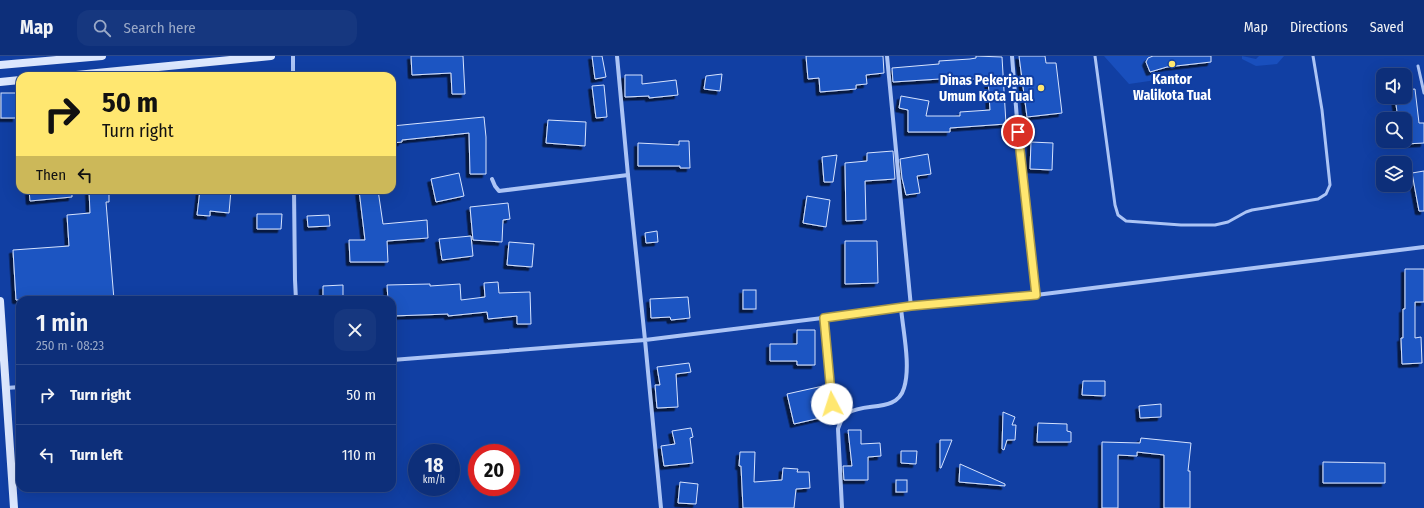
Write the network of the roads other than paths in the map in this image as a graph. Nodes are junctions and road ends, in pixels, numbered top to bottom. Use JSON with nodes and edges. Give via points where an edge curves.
{"nodes":[{"id":1,"x":102,"y":56,"type":"edge"},
{"id":2,"x":271,"y":56,"type":"edge"},
{"id":3,"x":293,"y":56,"type":"edge"},
{"id":4,"x":617,"y":56,"type":"edge"},
{"id":5,"x":887,"y":56,"type":"edge"},
{"id":6,"x":1012,"y":56,"type":"edge"},
{"id":7,"x":1095,"y":56,"type":"edge"},
{"id":8,"x":1313,"y":56,"type":"edge"},
{"id":9,"x":0,"y":65,"type":"edge"},
{"id":10,"x":1418,"y":66,"type":"dead end"},
{"id":11,"x":107,"y":72,"type":"edge"},
{"id":12,"x":293,"y":72,"type":"edge"},
{"id":13,"x":16,"y":80,"type":"edge"},
{"id":14,"x":0,"y":82,"type":"edge"},
{"id":15,"x":1424,"y":93,"type":"edge"},
{"id":16,"x":628,"y":175,"type":"junction"},
{"id":17,"x":492,"y":179,"type":"dead end"},
{"id":18,"x":294,"y":194,"type":"edge"},
{"id":19,"x":1424,"y":247,"type":"edge"},
{"id":20,"x":1036,"y":295,"type":"junction"},
{"id":21,"x":296,"y":296,"type":"edge"},
{"id":22,"x":0,"y":302,"type":"edge"},
{"id":23,"x":911,"y":306,"type":"junction"},
{"id":24,"x":901,"y":308,"type":"junction"},
{"id":25,"x":824,"y":318,"type":"junction"},
{"id":26,"x":645,"y":340,"type":"junction"},
{"id":27,"x":396,"y":360,"type":"edge"},
{"id":28,"x":16,"y":387,"type":"edge"},
{"id":29,"x":6,"y":388,"type":"junction"},
{"id":30,"x":4,"y":410,"type":"edge"},
{"id":31,"x":842,"y":419,"type":"junction"},
{"id":32,"x":14,"y":508,"type":"edge"},
{"id":33,"x":661,"y":508,"type":"edge"},
{"id":34,"x":842,"y":508,"type":"edge"}],
"edges":[{"from":1,"to":9,"type":"main road"},
{"from":2,"to":11,"type":"main road"},
{"from":3,"to":12,"type":"street"},
{"from":4,"to":16,"type":"street"},
{"from":5,"to":23,"type":"street"},
{"from":6,"to":20,"type":"street"},
{"from":7,"to":8,"type":"lane","via":[[1118,215],[1126,221],[1188,225],[1222,224],[1246,212],[1318,199],[1326,194],[1330,185]]},
{"from":10,"to":15,"type":"lane"},
{"from":13,"to":14,"type":"main road"},
{"from":16,"to":17,"type":"street","via":[[499,190],[494,186]]},
{"from":16,"to":26,"type":"street"},
{"from":18,"to":21,"type":"street"},
{"from":19,"to":20,"type":"street"},
{"from":20,"to":23,"type":"street"},
{"from":22,"to":29,"type":"main road"},
{"from":23,"to":24,"type":"street"},
{"from":24,"to":25,"type":"street"},
{"from":24,"to":31,"type":"street","via":[[907,363],[901,396],[892,402],[847,413]]},
{"from":25,"to":26,"type":"street"},
{"from":25,"to":31,"type":"lane","via":[[832,404],[836,415]]},
{"from":26,"to":27,"type":"street"},
{"from":26,"to":33,"type":"street"},
{"from":28,"to":29,"type":"street"},
{"from":29,"to":30,"type":"main road"},
{"from":30,"to":32,"type":"main road"},
{"from":31,"to":34,"type":"street","via":[[838,429]]}]}
